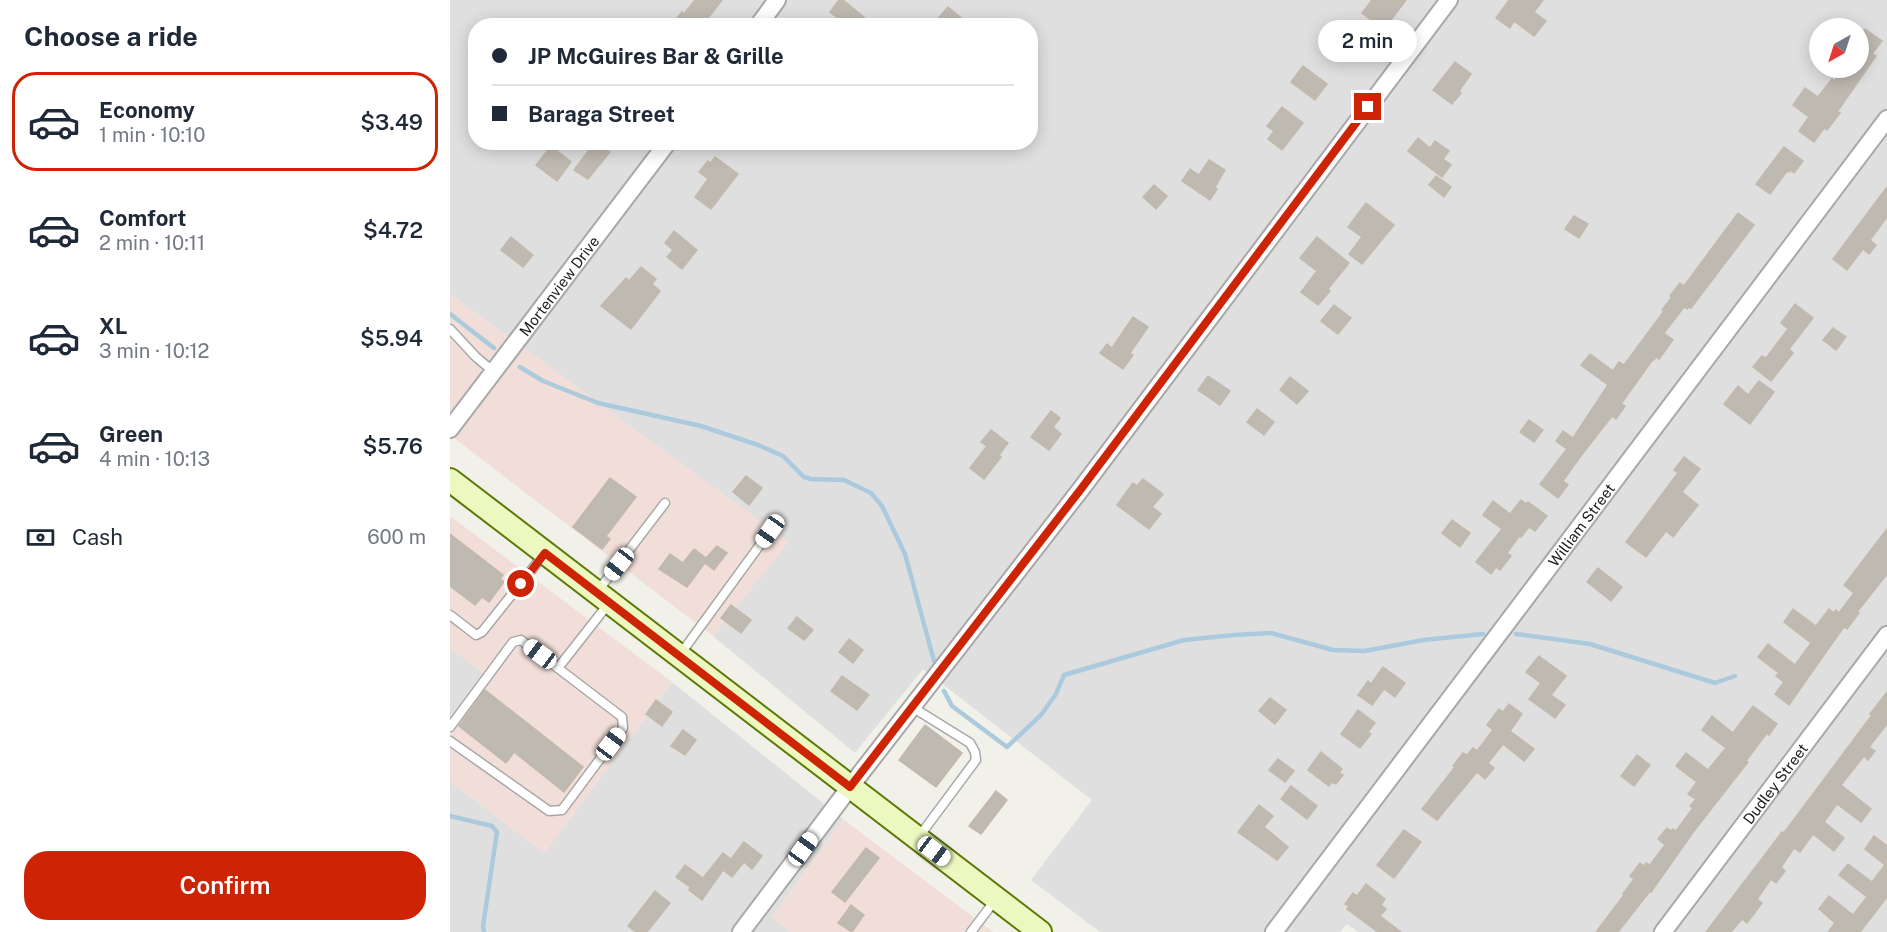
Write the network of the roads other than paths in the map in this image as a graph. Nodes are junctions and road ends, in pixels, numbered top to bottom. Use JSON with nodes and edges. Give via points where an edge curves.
{"nodes":[{"id":1,"x":777,"y":0,"type":"edge"},
{"id":2,"x":1449,"y":0,"type":"edge"},
{"id":3,"x":764,"y":18,"type":"edge"},
{"id":4,"x":1887,"y":119,"type":"edge"},
{"id":5,"x":662,"y":150,"type":"edge"},
{"id":6,"x":450,"y":329,"type":"edge"},
{"id":7,"x":494,"y":372,"type":"junction"},
{"id":8,"x":450,"y":429,"type":"edge"},
{"id":9,"x":450,"y":480,"type":"edge"},
{"id":10,"x":665,"y":503,"type":"dead end"},
{"id":11,"x":770,"y":531,"type":"dead end"},
{"id":12,"x":545,"y":553,"type":"junction"},
{"id":13,"x":603,"y":597,"type":"junction"},
{"id":14,"x":450,"y":615,"type":"edge"},
{"id":15,"x":1887,"y":635,"type":"edge"},
{"id":16,"x":679,"y":656,"type":"junction"},
{"id":17,"x":558,"y":668,"type":"junction"},
{"id":18,"x":912,"y":707,"type":"junction"},
{"id":19,"x":450,"y":727,"type":"edge"},
{"id":20,"x":450,"y":741,"type":"edge"},
{"id":21,"x":850,"y":787,"type":"junction"},
{"id":22,"x":918,"y":838,"type":"junction"},
{"id":23,"x":996,"y":899,"type":"junction"},
{"id":24,"x":741,"y":932,"type":"edge"},
{"id":25,"x":971,"y":932,"type":"edge"},
{"id":26,"x":1040,"y":932,"type":"edge"},
{"id":27,"x":1274,"y":932,"type":"edge"},
{"id":28,"x":1664,"y":932,"type":"edge"}],
"edges":[{"from":1,"to":3,"type":"street"},
{"from":2,"to":18,"type":"street"},
{"from":4,"to":27,"type":"street","name":"William Street"},
{"from":5,"to":7,"type":"street","name":"Mortenview Drive"},
{"from":6,"to":7,"type":"lane"},
{"from":7,"to":8,"type":"street","name":"Mortenview Drive"},
{"from":9,"to":12,"type":"main road"},
{"from":10,"to":13,"type":"lane"},
{"from":11,"to":16,"type":"lane"},
{"from":12,"to":13,"type":"main road"},
{"from":12,"to":14,"type":"lane","via":[[482,632],[476,635]]},
{"from":13,"to":16,"type":"main road"},
{"from":13,"to":17,"type":"lane"},
{"from":15,"to":28,"type":"street","name":"Dudley Street"},
{"from":16,"to":21,"type":"main road"},
{"from":17,"to":19,"type":"lane","via":[[521,640],[513,642]]},
{"from":17,"to":20,"type":"lane","via":[[622,717],[623,728],[562,810],[549,811]]},
{"from":18,"to":21,"type":"street"},
{"from":18,"to":22,"type":"lane","via":[[970,743],[976,760]]},
{"from":21,"to":22,"type":"main road"},
{"from":21,"to":24,"type":"street"},
{"from":22,"to":23,"type":"main road"},
{"from":23,"to":25,"type":"lane"},
{"from":23,"to":26,"type":"main road"}]}
